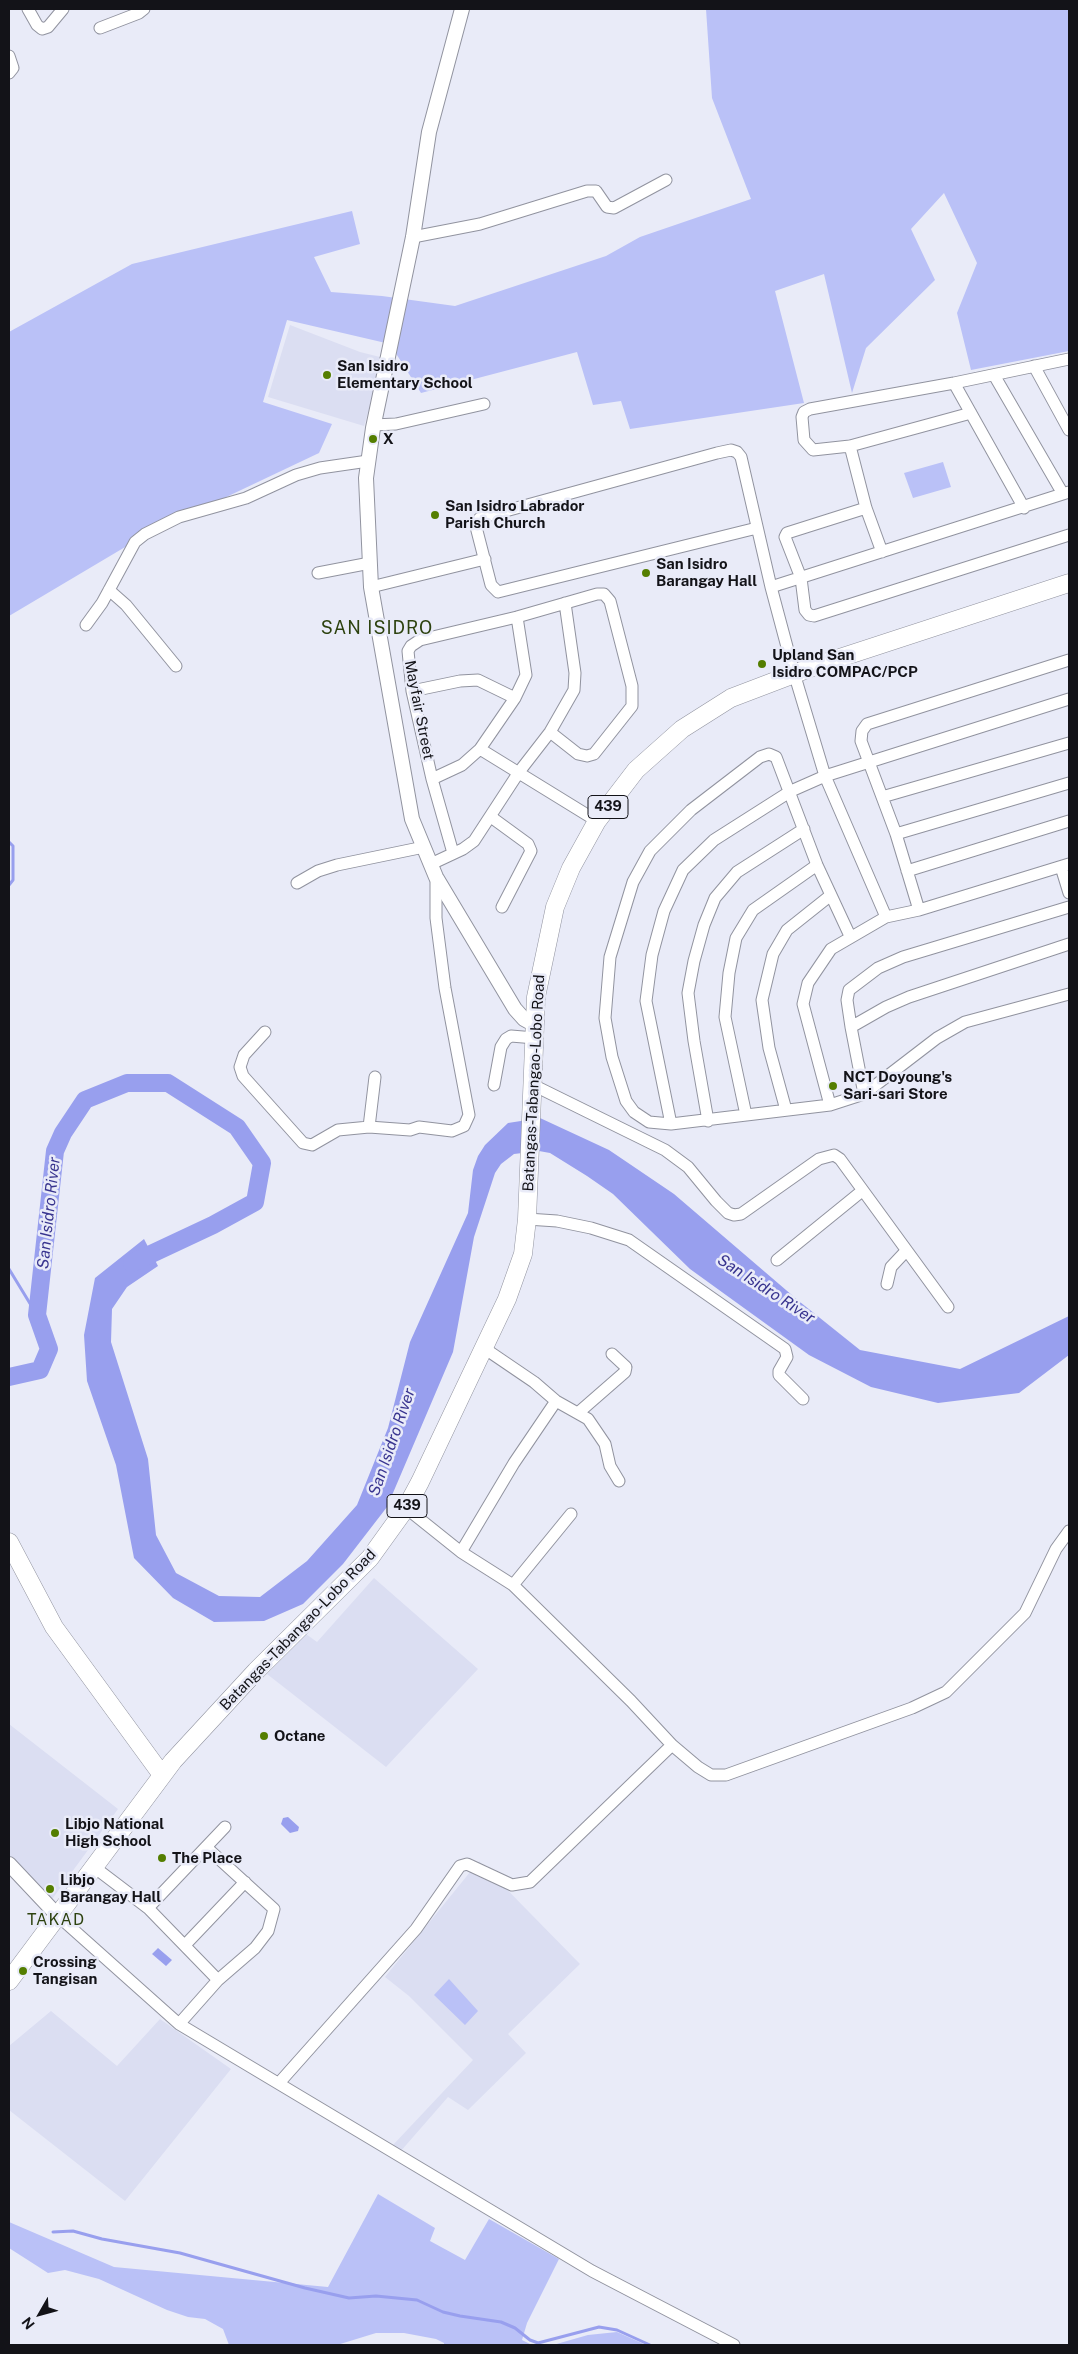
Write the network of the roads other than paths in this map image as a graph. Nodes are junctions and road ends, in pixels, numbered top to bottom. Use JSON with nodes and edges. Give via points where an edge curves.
{"nodes":[{"id":1,"x":28,"y":9,"type":"edge"},
{"id":2,"x":63,"y":9,"type":"edge"},
{"id":3,"x":144,"y":9,"type":"edge"},
{"id":4,"x":462,"y":9,"type":"edge"},
{"id":5,"x":100,"y":28,"type":"dead end"},
{"id":6,"x":9,"y":56,"type":"edge"},
{"id":7,"x":9,"y":73,"type":"edge"},
{"id":8,"x":666,"y":180,"type":"dead end"},
{"id":9,"x":412,"y":237,"type":"junction"},
{"id":10,"x":1069,"y":360,"type":"edge"},
{"id":11,"x":1034,"y":366,"type":"junction"},
{"id":12,"x":994,"y":375,"type":"junction"},
{"id":13,"x":954,"y":383,"type":"junction"},
{"id":14,"x":484,"y":404,"type":"dead end"},
{"id":15,"x":971,"y":413,"type":"junction"},
{"id":16,"x":373,"y":425,"type":"junction"},
{"id":17,"x":1069,"y":430,"type":"edge"},
{"id":18,"x":850,"y":446,"type":"junction"},
{"id":19,"x":368,"y":461,"type":"junction"},
{"id":20,"x":1066,"y":493,"type":"edge"},
{"id":21,"x":866,"y":508,"type":"junction"},
{"id":22,"x":1024,"y":508,"type":"junction"},
{"id":23,"x":757,"y":528,"type":"junction"},
{"id":24,"x":1069,"y":535,"type":"edge"},
{"id":25,"x":882,"y":552,"type":"junction"},
{"id":26,"x":485,"y":559,"type":"junction"},
{"id":27,"x":370,"y":563,"type":"junction"},
{"id":28,"x":318,"y":573,"type":"dead end"},
{"id":29,"x":801,"y":578,"type":"junction"},
{"id":30,"x":1069,"y":584,"type":"edge"},
{"id":31,"x":371,"y":587,"type":"junction"},
{"id":32,"x":771,"y":588,"type":"junction"},
{"id":33,"x":109,"y":590,"type":"junction"},
{"id":34,"x":565,"y":603,"type":"junction"},
{"id":35,"x":517,"y":617,"type":"junction"},
{"id":36,"x":86,"y":625,"type":"dead end"},
{"id":37,"x":1069,"y":660,"type":"edge"},
{"id":38,"x":176,"y":666,"type":"dead end"},
{"id":39,"x":794,"y":673,"type":"junction"},
{"id":40,"x":412,"y":691,"type":"junction"},
{"id":41,"x":515,"y":698,"type":"junction"},
{"id":42,"x":1068,"y":703,"type":"edge"},
{"id":43,"x":550,"y":732,"type":"junction"},
{"id":44,"x":1069,"y":743,"type":"edge"},
{"id":45,"x":480,"y":749,"type":"junction"},
{"id":46,"x":870,"y":763,"type":"junction"},
{"id":47,"x":519,"y":772,"type":"junction"},
{"id":48,"x":825,"y":776,"type":"junction"},
{"id":49,"x":432,"y":779,"type":"junction"},
{"id":50,"x":1069,"y":783,"type":"edge"},
{"id":51,"x":791,"y":791,"type":"junction"},
{"id":52,"x":882,"y":797,"type":"junction"},
{"id":53,"x":492,"y":817,"type":"junction"},
{"id":54,"x":598,"y":822,"type":"junction"},
{"id":55,"x":1069,"y":822,"type":"edge"},
{"id":56,"x":804,"y":829,"type":"junction"},
{"id":57,"x":896,"y":834,"type":"junction"},
{"id":58,"x":424,"y":847,"type":"junction"},
{"id":59,"x":453,"y":853,"type":"junction"},
{"id":60,"x":431,"y":864,"type":"junction"},
{"id":61,"x":817,"y":865,"type":"junction"},
{"id":62,"x":1065,"y":866,"type":"edge"},
{"id":63,"x":907,"y":871,"type":"junction"},
{"id":64,"x":436,"y":878,"type":"junction"},
{"id":65,"x":297,"y":883,"type":"dead end"},
{"id":66,"x":1069,"y":892,"type":"edge"},
{"id":67,"x":831,"y":895,"type":"junction"},
{"id":68,"x":502,"y":907,"type":"dead end"},
{"id":69,"x":1069,"y":907,"type":"edge"},
{"id":70,"x":919,"y":910,"type":"junction"},
{"id":71,"x":886,"y":917,"type":"junction"},
{"id":72,"x":850,"y":936,"type":"junction"},
{"id":73,"x":1069,"y":944,"type":"edge"},
{"id":74,"x":1069,"y":994,"type":"edge"},
{"id":75,"x":851,"y":1027,"type":"junction"},
{"id":76,"x":535,"y":1031,"type":"junction"},
{"id":77,"x":265,"y":1032,"type":"dead end"},
{"id":78,"x":375,"y":1077,"type":"dead end"},
{"id":79,"x":494,"y":1085,"type":"dead end"},
{"id":80,"x":533,"y":1085,"type":"junction"},
{"id":81,"x":864,"y":1094,"type":"junction"},
{"id":82,"x":830,"y":1105,"type":"junction"},
{"id":83,"x":786,"y":1110,"type":"junction"},
{"id":84,"x":746,"y":1115,"type":"junction"},
{"id":85,"x":708,"y":1121,"type":"junction"},
{"id":86,"x":671,"y":1124,"type":"junction"},
{"id":87,"x":369,"y":1127,"type":"junction"},
{"id":88,"x":862,"y":1191,"type":"junction"},
{"id":89,"x":527,"y":1219,"type":"junction"},
{"id":90,"x":906,"y":1251,"type":"junction"},
{"id":91,"x":777,"y":1260,"type":"dead end"},
{"id":92,"x":887,"y":1284,"type":"dead end"},
{"id":93,"x":948,"y":1307,"type":"dead end"},
{"id":94,"x":484,"y":1348,"type":"junction"},
{"id":95,"x":612,"y":1354,"type":"dead end"},
{"id":96,"x":803,"y":1399,"type":"dead end"},
{"id":97,"x":556,"y":1401,"type":"junction"},
{"id":98,"x":578,"y":1413,"type":"junction"},
{"id":99,"x":619,"y":1480,"type":"dead end"},
{"id":100,"x":406,"y":1508,"type":"junction"},
{"id":101,"x":570,"y":1514,"type":"dead end"},
{"id":102,"x":1069,"y":1531,"type":"edge"},
{"id":103,"x":9,"y":1542,"type":"edge"},
{"id":104,"x":461,"y":1552,"type":"junction"},
{"id":105,"x":513,"y":1585,"type":"junction"},
{"id":106,"x":672,"y":1745,"type":"junction"},
{"id":107,"x":162,"y":1775,"type":"junction"},
{"id":108,"x":225,"y":1827,"type":"dead end"},
{"id":109,"x":206,"y":1847,"type":"junction"},
{"id":110,"x":9,"y":1864,"type":"edge"},
{"id":111,"x":94,"y":1866,"type":"junction"},
{"id":112,"x":245,"y":1882,"type":"junction"},
{"id":113,"x":148,"y":1908,"type":"junction"},
{"id":114,"x":58,"y":1916,"type":"junction"},
{"id":115,"x":185,"y":1945,"type":"junction"},
{"id":116,"x":218,"y":1980,"type":"junction"},
{"id":117,"x":9,"y":1981,"type":"edge"},
{"id":118,"x":180,"y":2024,"type":"junction"},
{"id":119,"x":279,"y":2083,"type":"junction"},
{"id":120,"x":734,"y":2345,"type":"edge"}],
"edges":[{"from":1,"to":2,"type":"street","via":[[36,25],[42,29],[48,28]]},
{"from":3,"to":5,"type":"street"},
{"from":4,"to":9,"type":"street","via":[[429,132]]},
{"from":6,"to":7,"type":"street","via":[[13,68]]},
{"from":8,"to":9,"type":"street","via":[[614,208],[607,207],[596,191],[588,191],[480,224]]},
{"from":9,"to":16,"type":"street"},
{"from":10,"to":11,"type":"street"},
{"from":11,"to":12,"type":"street"},
{"from":11,"to":17,"type":"street"},
{"from":12,"to":13,"type":"street"},
{"from":12,"to":20,"type":"street"},
{"from":13,"to":15,"type":"street"},
{"from":13,"to":18,"type":"street","via":[[804,412],[804,440],[813,450]]},
{"from":14,"to":16,"type":"street","via":[[396,424]]},
{"from":15,"to":18,"type":"street"},
{"from":15,"to":22,"type":"street"},
{"from":16,"to":19,"type":"street"},
{"from":18,"to":21,"type":"street"},
{"from":19,"to":27,"type":"street"},
{"from":19,"to":33,"type":"street","via":[[296,475],[246,498],[179,517],[135,542]]},
{"from":20,"to":22,"type":"street"},
{"from":21,"to":25,"type":"street"},
{"from":21,"to":29,"type":"street","via":[[787,533],[785,537]]},
{"from":22,"to":25,"type":"street"},
{"from":23,"to":26,"type":"street","via":[[498,592],[491,585]]},
{"from":23,"to":26,"type":"street","via":[[741,457],[731,450],[480,518],[475,522]]},
{"from":23,"to":32,"type":"street"},
{"from":24,"to":29,"type":"street","via":[[814,616],[805,610]]},
{"from":25,"to":29,"type":"street"},
{"from":26,"to":31,"type":"street"},
{"from":27,"to":28,"type":"street"},
{"from":27,"to":31,"type":"street"},
{"from":29,"to":32,"type":"street"},
{"from":30,"to":39,"type":"main road","name":"Batangas-Tabangao-Lobo Road","number":"439"},
{"from":31,"to":58,"type":"street","via":[[412,819]]},
{"from":32,"to":39,"type":"street"},
{"from":33,"to":36,"type":"street"},
{"from":33,"to":38,"type":"street","via":[[126,605]]},
{"from":34,"to":35,"type":"street","name":"Mayfair Street"},
{"from":34,"to":43,"type":"street","via":[[575,673],[574,690]]},
{"from":34,"to":43,"type":"street","name":"Mayfair Street","via":[[604,594],[610,601],[632,686],[632,706],[594,754],[578,754]]},
{"from":35,"to":40,"type":"street","name":"Mayfair Street","via":[[420,640],[408,651]]},
{"from":35,"to":41,"type":"street","via":[[526,675]]},
{"from":37,"to":46,"type":"street","via":[[867,724],[861,741]]},
{"from":39,"to":48,"type":"street"},
{"from":39,"to":54,"type":"main road","name":"Batangas-Tabangao-Lobo Road","number":"439","via":[[730,698],[682,729],[636,770]]},
{"from":40,"to":41,"type":"street","via":[[478,680]]},
{"from":40,"to":49,"type":"street","name":"Mayfair Street"},
{"from":41,"to":45,"type":"street"},
{"from":42,"to":46,"type":"street"},
{"from":43,"to":47,"type":"street"},
{"from":44,"to":52,"type":"street"},
{"from":45,"to":47,"type":"street"},
{"from":45,"to":49,"type":"street","via":[[462,766]]},
{"from":46,"to":48,"type":"street"},
{"from":46,"to":52,"type":"street"},
{"from":47,"to":53,"type":"street"},
{"from":47,"to":54,"type":"street"},
{"from":48,"to":51,"type":"street"},
{"from":48,"to":71,"type":"street"},
{"from":49,"to":59,"type":"street","name":"Mayfair Street"},
{"from":50,"to":57,"type":"street"},
{"from":51,"to":56,"type":"street"},
{"from":51,"to":86,"type":"street","via":[[714,840],[683,870],[664,911],[652,955],[646,1001]]},
{"from":51,"to":86,"type":"street","via":[[776,757],[769,754],[760,757],[684,817],[650,851],[633,882],[610,956],[605,1018],[612,1057],[626,1101],[634,1112],[650,1122]]},
{"from":52,"to":57,"type":"street"},
{"from":53,"to":59,"type":"street","via":[[474,841]]},
{"from":53,"to":68,"type":"street","via":[[532,850]]},
{"from":54,"to":76,"type":"main road","name":"Batangas-Tabangao-Lobo Road","number":"439","via":[[555,907],[540,969]]},
{"from":55,"to":63,"type":"street"},
{"from":56,"to":61,"type":"street"},
{"from":56,"to":85,"type":"street","via":[[737,872],[715,898],[704,925],[688,993]]},
{"from":57,"to":63,"type":"street"},
{"from":58,"to":60,"type":"street"},
{"from":58,"to":65,"type":"street","via":[[337,865]]},
{"from":59,"to":60,"type":"street"},
{"from":60,"to":64,"type":"street"},
{"from":61,"to":67,"type":"street"},
{"from":61,"to":84,"type":"street","via":[[753,910],[736,938],[725,1016]]},
{"from":62,"to":66,"type":"street"},
{"from":62,"to":70,"type":"street"},
{"from":63,"to":70,"type":"street"},
{"from":64,"to":76,"type":"street","via":[[515,1010]]},
{"from":64,"to":87,"type":"street","via":[[436,918],[445,988],[470,1118],[464,1126],[452,1131]]},
{"from":67,"to":72,"type":"street"},
{"from":67,"to":83,"type":"street","via":[[787,930],[773,954],[762,1000]]},
{"from":69,"to":75,"type":"street","via":[[902,957],[878,968],[849,990]]},
{"from":70,"to":71,"type":"street"},
{"from":71,"to":72,"type":"street"},
{"from":72,"to":82,"type":"street","via":[[831,949],[819,964],[808,984],[803,1004]]},
{"from":73,"to":75,"type":"street","via":[[910,997]]},
{"from":74,"to":81,"type":"street","via":[[964,1022],[937,1038]]},
{"from":75,"to":81,"type":"street"},
{"from":76,"to":79,"type":"street","via":[[506,1039],[501,1047]]},
{"from":76,"to":80,"type":"main road","name":"Batangas-Tabangao-Lobo Road","number":"439"},
{"from":77,"to":87,"type":"street","via":[[244,1055],[240,1067],[243,1076],[303,1143],[312,1145],[338,1130]]},
{"from":78,"to":87,"type":"street"},
{"from":80,"to":88,"type":"street","via":[[665,1150],[688,1167],[716,1201],[734,1215],[741,1214],[819,1159],[834,1154]]},
{"from":80,"to":89,"type":"main road","name":"Batangas-Tabangao-Lobo Road","number":"439"},
{"from":81,"to":82,"type":"street"},
{"from":82,"to":83,"type":"street"},
{"from":83,"to":84,"type":"street"},
{"from":84,"to":85,"type":"street"},
{"from":85,"to":86,"type":"street"},
{"from":88,"to":90,"type":"street"},
{"from":88,"to":91,"type":"street"},
{"from":89,"to":94,"type":"main road","name":"Batangas-Tabangao-Lobo Road","number":"439","via":[[523,1254]]},
{"from":89,"to":96,"type":"street","via":[[557,1221],[629,1240],[786,1349],[787,1356],[779,1375]]},
{"from":90,"to":92,"type":"street","via":[[892,1266]]},
{"from":90,"to":93,"type":"street"},
{"from":94,"to":97,"type":"street"},
{"from":94,"to":100,"type":"main road","name":"Batangas-Tabangao-Lobo Road","number":"439"},
{"from":95,"to":98,"type":"street","via":[[626,1366],[625,1372]]},
{"from":97,"to":98,"type":"street"},
{"from":97,"to":104,"type":"street","via":[[514,1463]]},
{"from":98,"to":99,"type":"street","via":[[588,1419],[600,1435],[610,1466]]},
{"from":100,"to":104,"type":"street"},
{"from":100,"to":107,"type":"main road","name":"Batangas-Tabangao-Lobo Road","number":"439","via":[[370,1558],[256,1672]]},
{"from":101,"to":105,"type":"street"},
{"from":102,"to":106,"type":"street","via":[[1056,1549],[1025,1613],[946,1692],[912,1708],[726,1775],[704,1771]]},
{"from":103,"to":107,"type":"main road","via":[[54,1627]]},
{"from":104,"to":105,"type":"street"},
{"from":105,"to":106,"type":"street"},
{"from":106,"to":119,"type":"street","via":[[530,1882],[512,1885],[467,1864],[460,1866],[416,1929]]},
{"from":107,"to":111,"type":"main road","number":"439"},
{"from":108,"to":109,"type":"street"},
{"from":109,"to":112,"type":"street"},
{"from":109,"to":113,"type":"street"},
{"from":110,"to":114,"type":"street"},
{"from":111,"to":113,"type":"street"},
{"from":111,"to":114,"type":"main road","number":"439"},
{"from":112,"to":115,"type":"street"},
{"from":112,"to":116,"type":"street","via":[[274,1909],[268,1931],[255,1948]]},
{"from":113,"to":115,"type":"street"},
{"from":114,"to":117,"type":"main road","number":"439"},
{"from":114,"to":118,"type":"street"},
{"from":115,"to":116,"type":"street"},
{"from":116,"to":118,"type":"street"},
{"from":118,"to":119,"type":"street"},
{"from":119,"to":120,"type":"street","via":[[592,2271]]}]}
